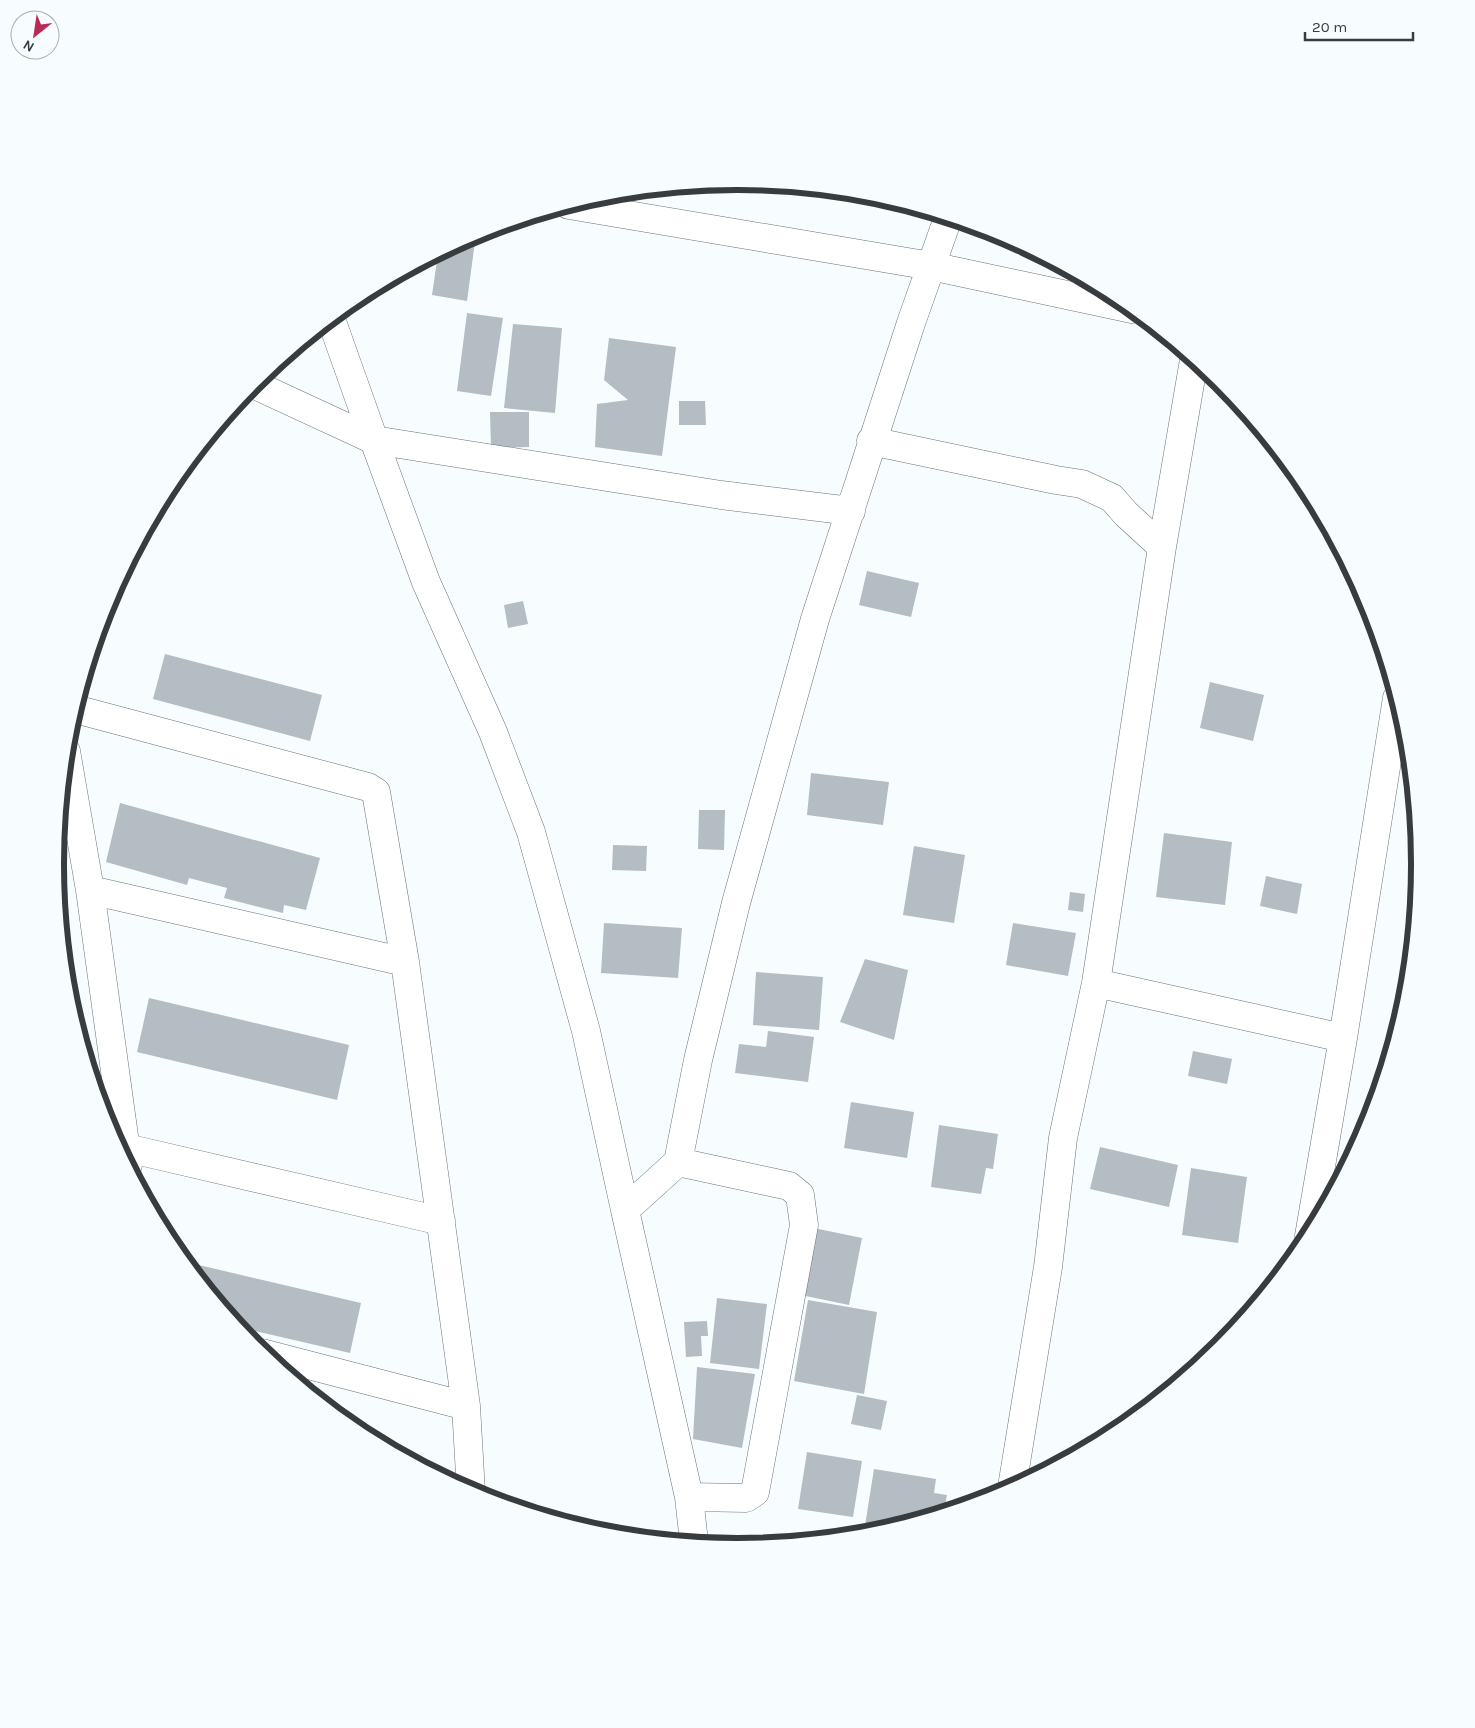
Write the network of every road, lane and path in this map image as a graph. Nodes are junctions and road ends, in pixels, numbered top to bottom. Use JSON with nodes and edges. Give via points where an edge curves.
{"nodes":[{"id":1,"x":585,"y":208,"type":"edge"},
{"id":2,"x":946,"y":224,"type":"edge"},
{"id":3,"x":932,"y":266,"type":"junction"},
{"id":4,"x":1113,"y":305,"type":"edge"},
{"id":5,"x":333,"y":325,"type":"edge"},
{"id":6,"x":1193,"y":367,"type":"edge"},
{"id":7,"x":261,"y":388,"type":"edge"},
{"id":8,"x":374,"y":440,"type":"junction"},
{"id":9,"x":871,"y":441,"type":"junction"},
{"id":10,"x":851,"y":511,"type":"junction"},
{"id":11,"x":1162,"y":547,"type":"junction"},
{"id":12,"x":82,"y":711,"type":"edge"},
{"id":13,"x":1394,"y":716,"type":"edge"},
{"id":14,"x":70,"y":775,"type":"edge"},
{"id":15,"x":90,"y":890,"type":"junction"},
{"id":16,"x":405,"y":962,"type":"junction"},
{"id":17,"x":1096,"y":983,"type":"junction"},
{"id":18,"x":1343,"y":1038,"type":"junction"},
{"id":19,"x":122,"y":1138,"type":"edge"},
{"id":20,"x":129,"y":1154,"type":"edge"},
{"id":21,"x":678,"y":1162,"type":"junction"},
{"id":22,"x":625,"y":1210,"type":"junction"},
{"id":23,"x":1313,"y":1214,"type":"edge"},
{"id":24,"x":441,"y":1220,"type":"junction"},
{"id":25,"x":279,"y":1357,"type":"edge"},
{"id":26,"x":466,"y":1406,"type":"junction"},
{"id":27,"x":1014,"y":1478,"type":"edge"},
{"id":28,"x":470,"y":1482,"type":"edge"},
{"id":29,"x":689,"y":1497,"type":"junction"},
{"id":30,"x":693,"y":1536,"type":"edge"}],
"edges":[{"from":1,"to":3,"type":"street"},
{"from":2,"to":3,"type":"street"},
{"from":3,"to":4,"type":"street"},
{"from":3,"to":9,"type":"street"},
{"from":5,"to":8,"type":"street"},
{"from":6,"to":11,"type":"street"},
{"from":7,"to":8,"type":"street"},
{"from":8,"to":10,"type":"street","via":[[711,493]]},
{"from":8,"to":22,"type":"street","via":[[426,582],[493,732],[531,832],[586,1031]]},
{"from":9,"to":10,"type":"street"},
{"from":9,"to":11,"type":"street","via":[[1082,484],[1112,498]]},
{"from":10,"to":21,"type":"street","via":[[815,619],[736,903],[698,1060]]},
{"from":11,"to":17,"type":"street"},
{"from":12,"to":16,"type":"street","via":[[368,787],[378,797]]},
{"from":13,"to":18,"type":"street"},
{"from":14,"to":15,"type":"street"},
{"from":15,"to":16,"type":"street"},
{"from":15,"to":19,"type":"street"},
{"from":16,"to":24,"type":"street"},
{"from":17,"to":18,"type":"street"},
{"from":17,"to":27,"type":"street","via":[[1063,1138],[1048,1267]]},
{"from":18,"to":23,"type":"street"},
{"from":20,"to":24,"type":"street"},
{"from":21,"to":22,"type":"street"},
{"from":21,"to":29,"type":"street","via":[[789,1186],[800,1195],[804,1225],[755,1492],[746,1498]]},
{"from":22,"to":29,"type":"street"},
{"from":24,"to":26,"type":"street"},
{"from":25,"to":26,"type":"street"},
{"from":26,"to":28,"type":"street"},
{"from":29,"to":30,"type":"street"}]}
